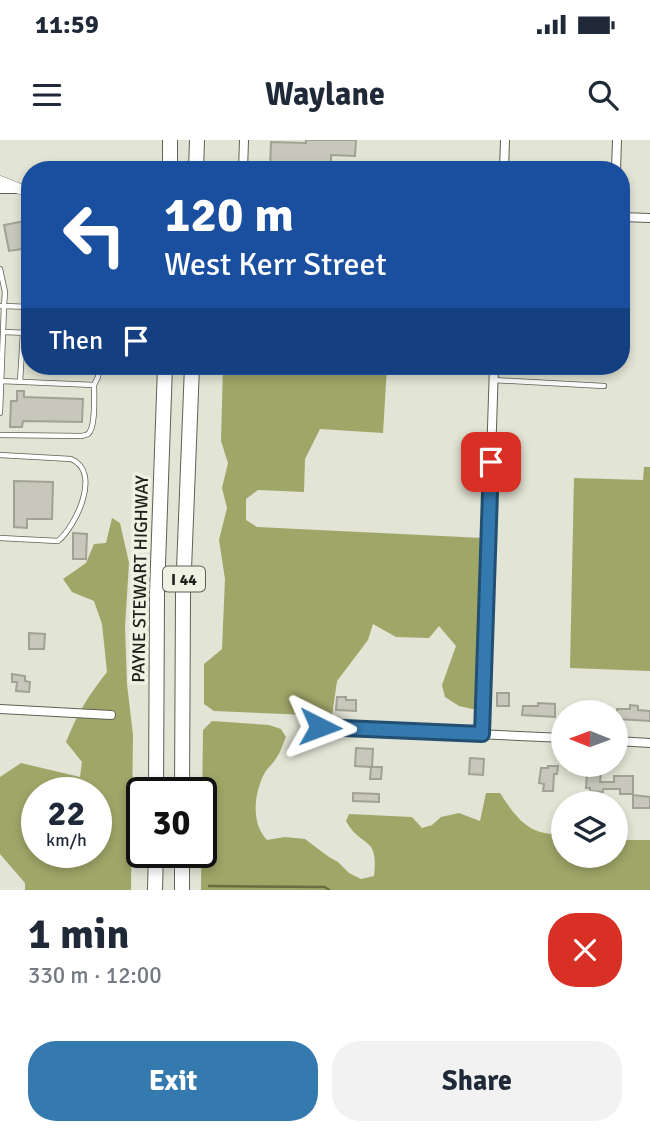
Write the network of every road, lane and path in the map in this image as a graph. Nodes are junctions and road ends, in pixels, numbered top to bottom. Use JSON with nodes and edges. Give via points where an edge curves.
{"nodes":[{"id":1,"x":170,"y":140,"type":"edge"},
{"id":2,"x":197,"y":140,"type":"edge"},
{"id":3,"x":244,"y":140,"type":"edge"},
{"id":4,"x":505,"y":140,"type":"edge"},
{"id":5,"x":617,"y":140,"type":"edge"},
{"id":6,"x":170,"y":161,"type":"edge"},
{"id":7,"x":196,"y":161,"type":"edge"},
{"id":8,"x":243,"y":161,"type":"edge"},
{"id":9,"x":504,"y":161,"type":"edge"},
{"id":10,"x":616,"y":161,"type":"edge"},
{"id":11,"x":0,"y":181,"type":"edge"},
{"id":12,"x":0,"y":188,"type":"edge"},
{"id":13,"x":21,"y":188,"type":"edge"},
{"id":14,"x":21,"y":189,"type":"edge"},
{"id":15,"x":630,"y":217,"type":"edge"},
{"id":16,"x":650,"y":218,"type":"edge"},
{"id":17,"x":0,"y":270,"type":"edge"},
{"id":18,"x":2,"y":306,"type":"edge"},
{"id":19,"x":21,"y":307,"type":"edge"},
{"id":20,"x":4,"y":332,"type":"junction"},
{"id":21,"x":21,"y":333,"type":"edge"},
{"id":22,"x":21,"y":375,"type":"edge"},
{"id":23,"x":99,"y":375,"type":"edge"},
{"id":24,"x":165,"y":375,"type":"edge"},
{"id":25,"x":192,"y":375,"type":"edge"},
{"id":26,"x":493,"y":375,"type":"edge"},
{"id":27,"x":493,"y":380,"type":"junction"},
{"id":28,"x":1,"y":381,"type":"edge"},
{"id":29,"x":20,"y":382,"type":"junction"},
{"id":30,"x":94,"y":385,"type":"junction"},
{"id":31,"x":604,"y":386,"type":"dead end"},
{"id":32,"x":0,"y":413,"type":"edge"},
{"id":33,"x":0,"y":435,"type":"edge"},
{"id":34,"x":0,"y":455,"type":"edge"},
{"id":35,"x":0,"y":538,"type":"edge"},
{"id":36,"x":0,"y":709,"type":"edge"},
{"id":37,"x":111,"y":715,"type":"dead end"},
{"id":38,"x":320,"y":727,"type":"dead end"},
{"id":39,"x":482,"y":734,"type":"junction"},
{"id":40,"x":551,"y":737,"type":"edge"},
{"id":41,"x":628,"y":742,"type":"edge"},
{"id":42,"x":650,"y":743,"type":"edge"},
{"id":43,"x":156,"y":777,"type":"edge"},
{"id":44,"x":182,"y":777,"type":"edge"},
{"id":45,"x":156,"y":868,"type":"edge"},
{"id":46,"x":182,"y":868,"type":"edge"},
{"id":47,"x":182,"y":887,"type":"edge"},
{"id":48,"x":155,"y":890,"type":"edge"}],
"edges":[{"from":1,"to":6,"type":"highway"},
{"from":2,"to":7,"type":"highway"},
{"from":3,"to":8,"type":"street"},
{"from":4,"to":9,"type":"street"},
{"from":5,"to":10,"type":"street"},
{"from":11,"to":13,"type":"street"},
{"from":12,"to":14,"type":"street"},
{"from":15,"to":16,"type":"street"},
{"from":17,"to":18,"type":"lane","via":[[5,292]]},
{"from":18,"to":19,"type":"lane"},
{"from":18,"to":20,"type":"lane"},
{"from":20,"to":21,"type":"lane"},
{"from":20,"to":28,"type":"lane"},
{"from":22,"to":29,"type":"lane"},
{"from":23,"to":30,"type":"lane"},
{"from":24,"to":43,"type":"highway","name":"PAYNE STEWART HIGHWAY","number":"I 44"},
{"from":25,"to":44,"type":"highway","number":"I 44"},
{"from":26,"to":27,"type":"street"},
{"from":27,"to":31,"type":"lane"},
{"from":27,"to":39,"type":"street"},
{"from":28,"to":29,"type":"lane"},
{"from":28,"to":32,"type":"lane"},
{"from":29,"to":30,"type":"lane"},
{"from":30,"to":33,"type":"lane","via":[[88,435]]},
{"from":34,"to":35,"type":"lane","via":[[71,458],[81,467],[85,486],[76,517],[58,541]]},
{"from":36,"to":37,"type":"street"},
{"from":38,"to":39,"type":"street"},
{"from":39,"to":40,"type":"street"},
{"from":41,"to":42,"type":"street"},
{"from":45,"to":48,"type":"highway"},
{"from":46,"to":47,"type":"highway"}]}
